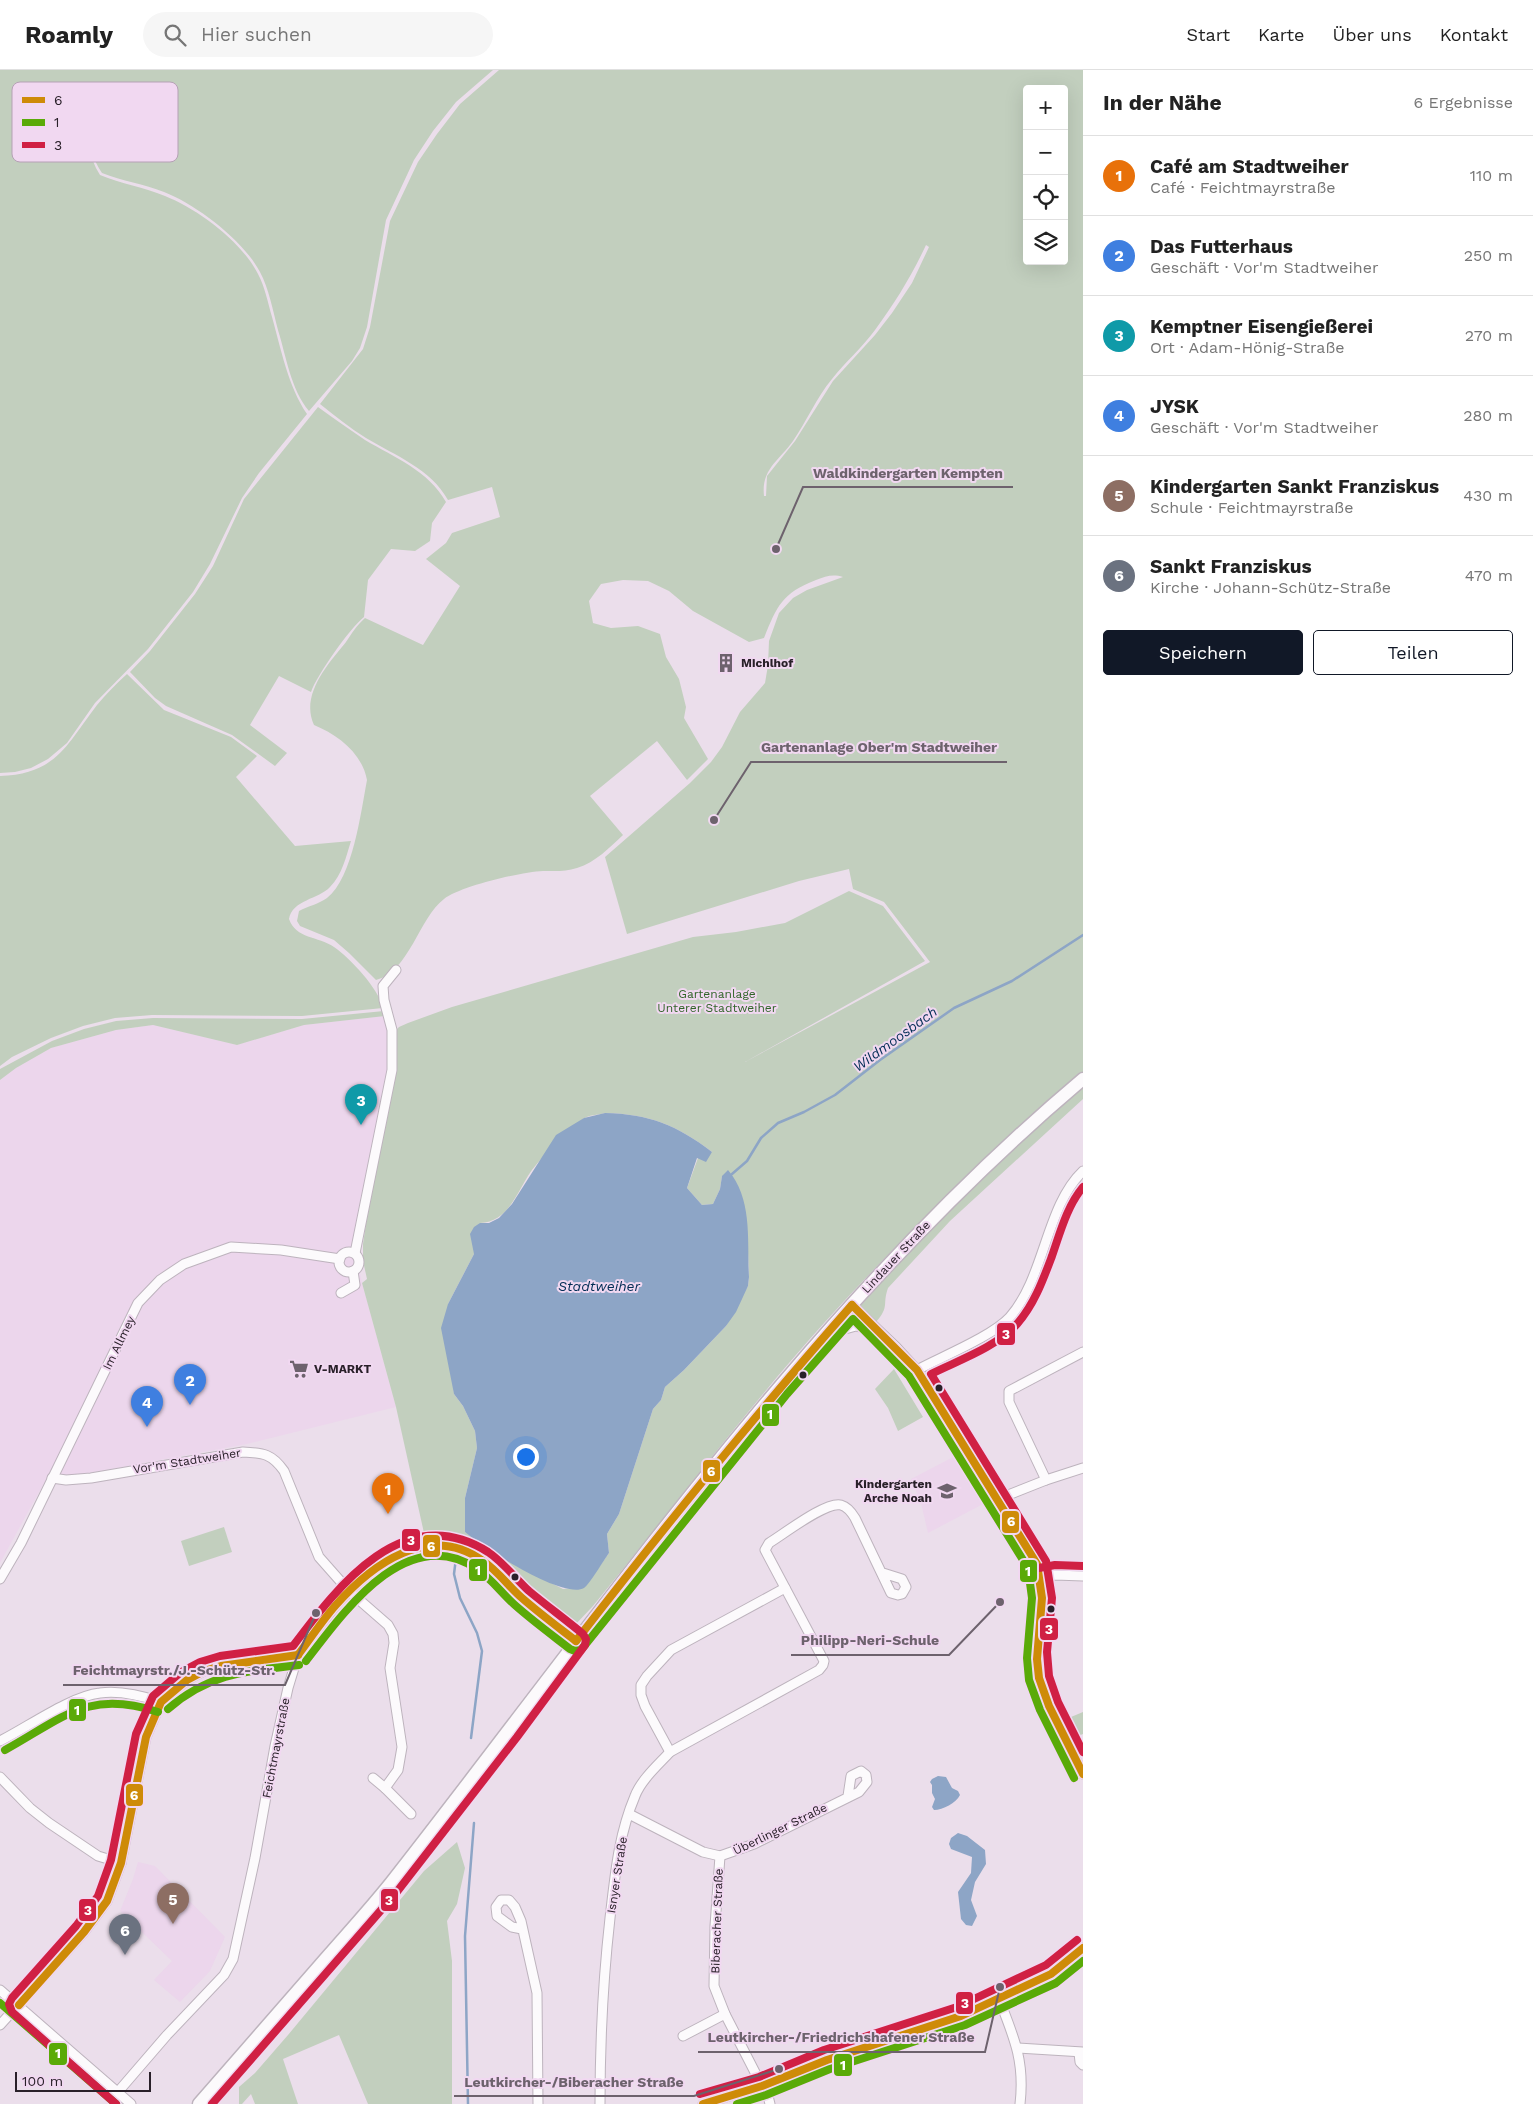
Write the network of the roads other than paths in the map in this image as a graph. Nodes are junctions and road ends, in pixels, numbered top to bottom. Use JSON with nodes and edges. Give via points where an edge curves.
{"nodes":[{"id":1,"x":396,"y":970,"type":"dead end"},
{"id":2,"x":1083,"y":1079,"type":"edge"},
{"id":3,"x":1083,"y":1171,"type":"edge"},
{"id":4,"x":355,"y":1253,"type":"junction"},
{"id":5,"x":340,"y":1259,"type":"junction"},
{"id":6,"x":353,"y":1271,"type":"junction"},
{"id":7,"x":341,"y":1293,"type":"dead end"},
{"id":8,"x":852,"y":1305,"type":"junction"},
{"id":9,"x":878,"y":1330,"type":"junction"},
{"id":10,"x":824,"y":1335,"type":"junction"},
{"id":11,"x":1083,"y":1352,"type":"edge"},
{"id":12,"x":916,"y":1370,"type":"junction"},
{"id":13,"x":1082,"y":1470,"type":"edge"},
{"id":14,"x":52,"y":1478,"type":"junction"},
{"id":15,"x":1046,"y":1480,"type":"junction"},
{"id":16,"x":998,"y":1499,"type":"junction"},
{"id":17,"x":883,"y":1573,"type":"dead end"},
{"id":18,"x":1083,"y":1576,"type":"edge"},
{"id":19,"x":1041,"y":1578,"type":"junction"},
{"id":20,"x":0,"y":1579,"type":"edge"},
{"id":21,"x":785,"y":1588,"type":"junction"},
{"id":22,"x":349,"y":1591,"type":"junction"},
{"id":23,"x":576,"y":1641,"type":"junction"},
{"id":24,"x":298,"y":1654,"type":"junction"},
{"id":25,"x":161,"y":1702,"type":"junction"},
{"id":26,"x":0,"y":1741,"type":"edge"},
{"id":27,"x":670,"y":1752,"type":"junction"},
{"id":28,"x":1083,"y":1774,"type":"edge"},
{"id":29,"x":0,"y":1777,"type":"edge"},
{"id":30,"x":373,"y":1778,"type":"dead end"},
{"id":31,"x":385,"y":1788,"type":"junction"},
{"id":32,"x":848,"y":1796,"type":"dead end"},
{"id":33,"x":411,"y":1814,"type":"dead end"},
{"id":34,"x":629,"y":1814,"type":"junction"},
{"id":35,"x":720,"y":1856,"type":"junction"},
{"id":36,"x":121,"y":1863,"type":"junction"},
{"id":37,"x":522,"y":1929,"type":"dead end"},
{"id":38,"x":1083,"y":1948,"type":"edge"},
{"id":39,"x":0,"y":1990,"type":"edge"},
{"id":40,"x":999,"y":2000,"type":"junction"},
{"id":41,"x":19,"y":2005,"type":"junction"},
{"id":42,"x":725,"y":2014,"type":"junction"},
{"id":43,"x":0,"y":2025,"type":"edge"},
{"id":44,"x":683,"y":2036,"type":"dead end"},
{"id":45,"x":1018,"y":2048,"type":"junction"},
{"id":46,"x":1081,"y":2052,"type":"edge"},
{"id":47,"x":1083,"y":2065,"type":"edge"},
{"id":48,"x":764,"y":2085,"type":"junction"},
{"id":49,"x":117,"y":2093,"type":"junction"},
{"id":50,"x":200,"y":2103,"type":"edge"},
{"id":51,"x":131,"y":2104,"type":"edge"},
{"id":52,"x":538,"y":2104,"type":"edge"},
{"id":53,"x":600,"y":2104,"type":"edge"},
{"id":54,"x":703,"y":2104,"type":"edge"},
{"id":55,"x":770,"y":2104,"type":"edge"},
{"id":56,"x":1020,"y":2104,"type":"edge"}],
"edges":[{"from":1,"to":4,"type":"street","via":[[383,986],[392,1030],[392,1070]]},
{"from":2,"to":8,"type":"main road","name":"Lindauer Straße","via":[[1039,1116],[928,1222]]},
{"from":3,"to":12,"type":"street","via":[[1064,1198],[1030,1284],[1009,1319]]},
{"from":4,"to":5,"type":"street","via":[[346,1252]]},
{"from":4,"to":6,"type":"street","via":[[359,1264]]},
{"from":5,"to":6,"type":"street","via":[[344,1270]]},
{"from":5,"to":14,"type":"street","name":"Im Allmey","via":[[282,1250],[231,1247],[184,1264],[160,1280],[138,1304]]},
{"from":6,"to":7,"type":"street","via":[[355,1285]]},
{"from":8,"to":9,"type":"street"},
{"from":8,"to":10,"type":"main road","name":"Lindauer Straße"},
{"from":9,"to":10,"type":"street","via":[[856,1326]]},
{"from":9,"to":12,"type":"street"},
{"from":10,"to":23,"type":"main road","name":"Lindauer Straße"},
{"from":11,"to":15,"type":"street","via":[[1008,1396]]},
{"from":12,"to":16,"type":"street"},
{"from":13,"to":15,"type":"street"},
{"from":14,"to":20,"type":"street","name":"Im Allmey"},
{"from":14,"to":22,"type":"street","name":"Vor'm Stadtweiher","via":[[91,1478],[243,1452],[262,1453],[276,1459],[284,1471],[319,1557]]},
{"from":15,"to":16,"type":"street"},
{"from":16,"to":19,"type":"street"},
{"from":17,"to":21,"type":"street","via":[[852,1513],[841,1505],[828,1506],[769,1543],[765,1550]]},
{"from":18,"to":19,"type":"street"},
{"from":19,"to":28,"type":"street","via":[[1042,1610],[1036,1645],[1038,1675]]},
{"from":21,"to":27,"type":"street","via":[[671,1650],[646,1676],[641,1685],[641,1695]]},
{"from":21,"to":27,"type":"street","name":"Isnyer Straße","via":[[824,1665]]},
{"from":22,"to":23,"type":"street","name":"Feichtmayrstraße","via":[[401,1553],[427,1545],[456,1548],[483,1561],[523,1599]]},
{"from":22,"to":24,"type":"street","name":"Feichtmayrstraße"},
{"from":22,"to":31,"type":"street","name":"Vor'm Stadtweiher","via":[[388,1625],[393,1634],[390,1668],[402,1747],[398,1770]]},
{"from":23,"to":50,"type":"main road","name":"Lindauer Straße","via":[[388,1887]]},
{"from":24,"to":25,"type":"street","via":[[204,1671],[187,1680]]},
{"from":24,"to":49,"type":"street","name":"Feichtmayrstraße","via":[[275,1746],[233,1959],[224,1975]]},
{"from":25,"to":26,"type":"street","via":[[144,1697],[98,1693],[63,1706]]},
{"from":25,"to":36,"type":"street","via":[[146,1737]]},
{"from":27,"to":34,"type":"street","name":"Isnyer Straße","via":[[635,1795]]},
{"from":29,"to":36,"type":"street","via":[[49,1823],[98,1856]]},
{"from":30,"to":31,"type":"street"},
{"from":31,"to":33,"type":"street"},
{"from":32,"to":35,"type":"street","name":"Überlinger Straße","via":[[754,1844]]},
{"from":34,"to":35,"type":"street","name":"Überlinger Straße","via":[[703,1852]]},
{"from":34,"to":53,"type":"street","name":"Isnyer Straße","via":[[619,1845],[607,1937],[600,2024]]},
{"from":35,"to":42,"type":"street","name":"Biberacher Straße","via":[[714,1926],[714,1986]]},
{"from":36,"to":41,"type":"street","via":[[102,1908]]},
{"from":37,"to":52,"type":"street","via":[[537,1993]]},
{"from":38,"to":40,"type":"street","via":[[1051,1974]]},
{"from":39,"to":41,"type":"street"},
{"from":40,"to":45,"type":"street"},
{"from":40,"to":48,"type":"street"},
{"from":41,"to":43,"type":"street"},
{"from":41,"to":49,"type":"street"},
{"from":42,"to":44,"type":"street"},
{"from":42,"to":48,"type":"street","name":"Biberacher Straße"},
{"from":45,"to":46,"type":"street"},
{"from":45,"to":56,"type":"street","via":[[1023,2083]]},
{"from":46,"to":47,"type":"street","via":[[1080,2062]]},
{"from":48,"to":54,"type":"street"},
{"from":48,"to":55,"type":"street","name":"Biberacher Straße"},
{"from":49,"to":51,"type":"street"}]}
